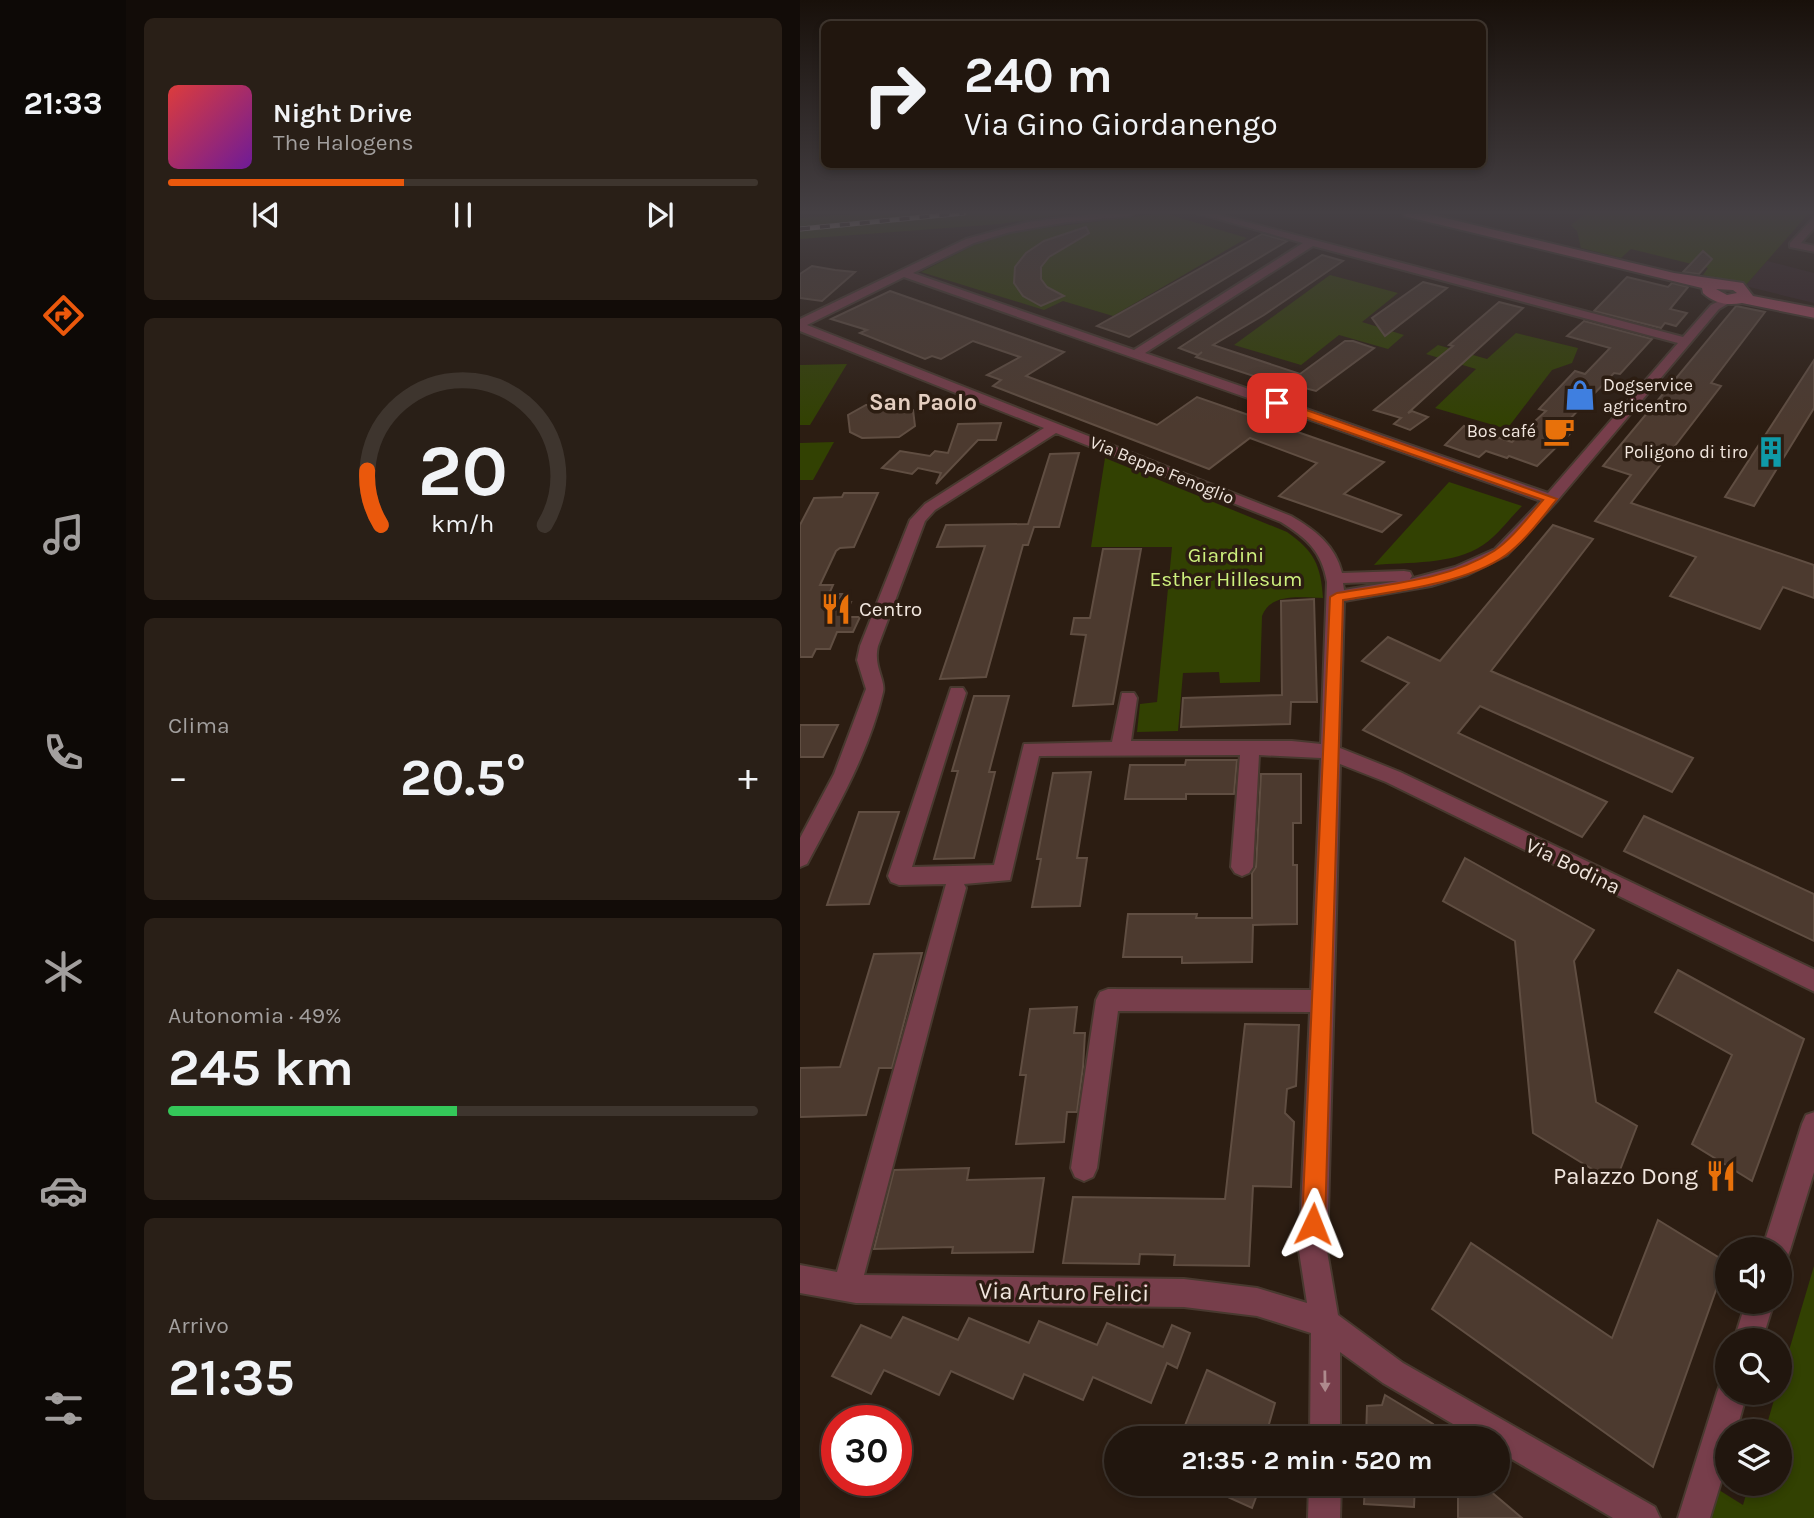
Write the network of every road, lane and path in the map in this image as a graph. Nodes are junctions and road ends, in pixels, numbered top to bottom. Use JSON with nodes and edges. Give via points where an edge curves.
{"nodes":[{"id":1,"x":881,"y":284,"type":"edge"},
{"id":2,"x":934,"y":284,"type":"edge"},
{"id":3,"x":1247,"y":284,"type":"edge"},
{"id":4,"x":1471,"y":284,"type":"edge"},
{"id":5,"x":1690,"y":284,"type":"edge"},
{"id":6,"x":1724,"y":296,"type":"junction"},
{"id":7,"x":1779,"y":304,"type":"joint"},
{"id":8,"x":1814,"y":313,"type":"edge"},
{"id":9,"x":800,"y":326,"type":"edge"},
{"id":10,"x":1686,"y":341,"type":"junction"},
{"id":11,"x":1137,"y":353,"type":"junction"},
{"id":12,"x":1054,"y":428,"type":"junction"},
{"id":13,"x":1551,"y":499,"type":"junction"},
{"id":14,"x":1461,"y":571,"type":"junction"},
{"id":15,"x":1336,"y":578,"type":"junction"},
{"id":16,"x":1337,"y":597,"type":"junction"},
{"id":17,"x":957,"y":693,"type":"dead end"},
{"id":18,"x":1128,"y":698,"type":"dead end"},
{"id":19,"x":1121,"y":748,"type":"junction"},
{"id":20,"x":1250,"y":748,"type":"junction"},
{"id":21,"x":1330,"y":752,"type":"junction"},
{"id":22,"x":800,"y":859,"type":"edge"},
{"id":23,"x":1242,"y":867,"type":"dead end"},
{"id":24,"x":955,"y":888,"type":"dead end"},
{"id":25,"x":1814,"y":982,"type":"edge"},
{"id":26,"x":1321,"y":1001,"type":"junction"},
{"id":27,"x":1814,"y":1124,"type":"edge"},
{"id":28,"x":1085,"y":1168,"type":"dead end"},
{"id":29,"x":1780,"y":1237,"type":"edge"},
{"id":30,"x":800,"y":1279,"type":"edge"},
{"id":31,"x":847,"y":1287,"type":"junction"},
{"id":32,"x":1325,"y":1323,"type":"junction"},
{"id":33,"x":1728,"y":1405,"type":"edge"},
{"id":34,"x":1325,"y":1426,"type":"edge"},
{"id":35,"x":1324,"y":1496,"type":"edge"},
{"id":36,"x":1324,"y":1518,"type":"edge"},
{"id":37,"x":1644,"y":1518,"type":"edge"},
{"id":38,"x":1694,"y":1518,"type":"edge"}],
"edges":[{"from":1,"to":9,"type":"street"},
{"from":2,"to":11,"type":"street"},
{"from":3,"to":11,"type":"street"},
{"from":4,"to":10,"type":"street"},
{"from":5,"to":6,"type":"main road"},
{"from":6,"to":7,"type":"main road"},
{"from":6,"to":10,"type":"street"},
{"from":7,"to":8,"type":"main road"},
{"from":9,"to":12,"type":"street","name":"Via Beppe Fenoglio"},
{"from":10,"to":13,"type":"street"},
{"from":11,"to":13,"type":"street"},
{"from":12,"to":15,"type":"street","name":"Via Beppe Fenoglio","via":[[1286,519],[1327,550]]},
{"from":12,"to":22,"type":"street","via":[[937,502],[918,520],[869,646],[866,660],[875,689],[844,774]]},
{"from":13,"to":14,"type":"street","via":[[1501,552]]},
{"from":14,"to":15,"type":"street"},
{"from":14,"to":16,"type":"street"},
{"from":15,"to":16,"type":"street","name":"Via Beppe Fenoglio"},
{"from":16,"to":21,"type":"street","name":"Via Beppe Fenoglio"},
{"from":17,"to":19,"type":"street","via":[[899,876],[1003,874],[1030,749]]},
{"from":18,"to":19,"type":"street"},
{"from":19,"to":20,"type":"street"},
{"from":20,"to":21,"type":"street"},
{"from":20,"to":23,"type":"street"},
{"from":21,"to":25,"type":"street","name":"Via Bodina","via":[[1393,778]]},
{"from":21,"to":26,"type":"street","name":"Via Beppe Fenoglio"},
{"from":24,"to":31,"type":"street"},
{"from":26,"to":28,"type":"street","via":[[1108,1000]]},
{"from":26,"to":32,"type":"street","name":"Via Beppe Fenoglio","via":[[1313,1251]]},
{"from":27,"to":29,"type":"street"},
{"from":30,"to":31,"type":"street","name":"Via Arturo Felici"},
{"from":31,"to":32,"type":"street","name":"Via Arturo Felici","via":[[1184,1293],[1257,1302]]},
{"from":32,"to":34,"type":"street","name":"Via Beppe Fenoglio","one_way":true},
{"from":32,"to":37,"type":"street","name":"Via Arturo Felici","via":[[1393,1373]]},
{"from":33,"to":38,"type":"street"},
{"from":35,"to":36,"type":"street"}]}
